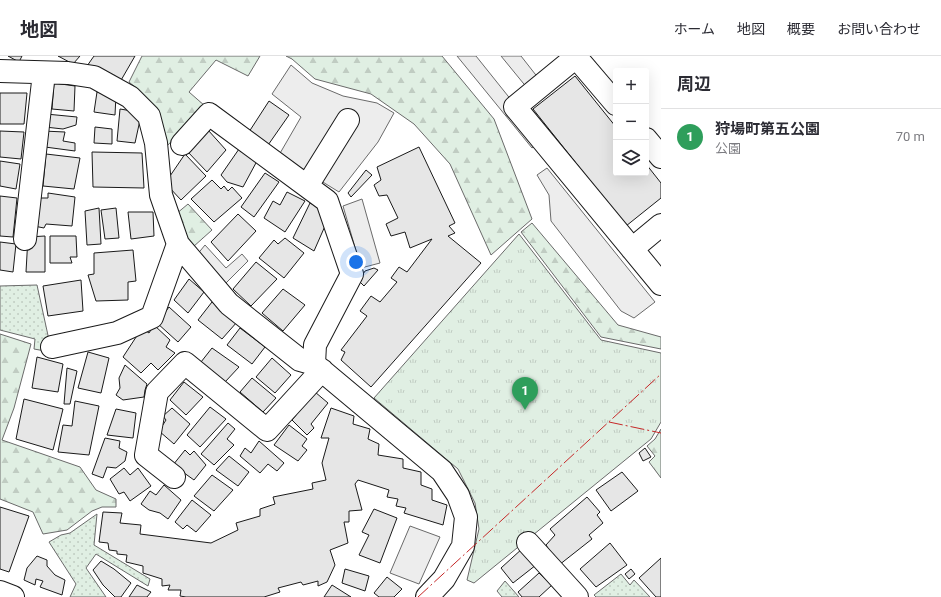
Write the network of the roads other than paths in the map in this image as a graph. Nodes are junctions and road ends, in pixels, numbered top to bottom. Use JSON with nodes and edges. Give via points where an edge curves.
{"nodes":[{"id":1,"x":0,"y":71,"type":"edge"},
{"id":2,"x":44,"y":73,"type":"junction"},
{"id":3,"x":613,"y":100,"type":"edge"},
{"id":4,"x":348,"y":120,"type":"dead end"},
{"id":5,"x":647,"y":140,"type":"edge"},
{"id":6,"x":182,"y":144,"type":"dead end"},
{"id":7,"x":661,"y":157,"type":"edge"},
{"id":8,"x":307,"y":186,"type":"junction"},
{"id":9,"x":661,"y":225,"type":"edge"},
{"id":10,"x":25,"y":239,"type":"dead end"},
{"id":11,"x":178,"y":244,"type":"junction"},
{"id":12,"x":632,"y":249,"type":"junction"},
{"id":13,"x":661,"y":284,"type":"edge"},
{"id":14,"x":52,"y":347,"type":"dead end"},
{"id":15,"x":318,"y":367,"type":"junction"},
{"id":16,"x":174,"y":477,"type":"dead end"},
{"id":17,"x":528,"y":543,"type":"dead end"},
{"id":18,"x":0,"y":592,"type":"edge"},
{"id":19,"x":13,"y":597,"type":"edge"},
{"id":20,"x":427,"y":597,"type":"edge"},
{"id":21,"x":577,"y":597,"type":"edge"}],
"edges":[{"from":1,"to":2,"type":"street"},
{"from":2,"to":10,"type":"street"},
{"from":2,"to":11,"type":"street","via":[[94,77],[130,97],[149,116],[156,143],[161,195]]},
{"from":3,"to":12,"type":"street","via":[[576,57],[515,107]]},
{"from":4,"to":8,"type":"street"},
{"from":5,"to":7,"type":"street"},
{"from":6,"to":8,"type":"street","via":[[210,114]]},
{"from":8,"to":15,"type":"street","via":[[326,201],[352,274],[315,344]]},
{"from":9,"to":12,"type":"street"},
{"from":11,"to":14,"type":"street","via":[[152,317],[117,333]]},
{"from":11,"to":15,"type":"street","via":[[230,304],[300,360]]},
{"from":12,"to":13,"type":"street"},
{"from":15,"to":16,"type":"street","via":[[267,430],[185,363],[157,392],[146,454]]},
{"from":15,"to":20,"type":"street","via":[[442,471],[458,495],[466,517],[463,546],[444,579]]},
{"from":17,"to":21,"type":"street"},
{"from":18,"to":19,"type":"street"}]}
